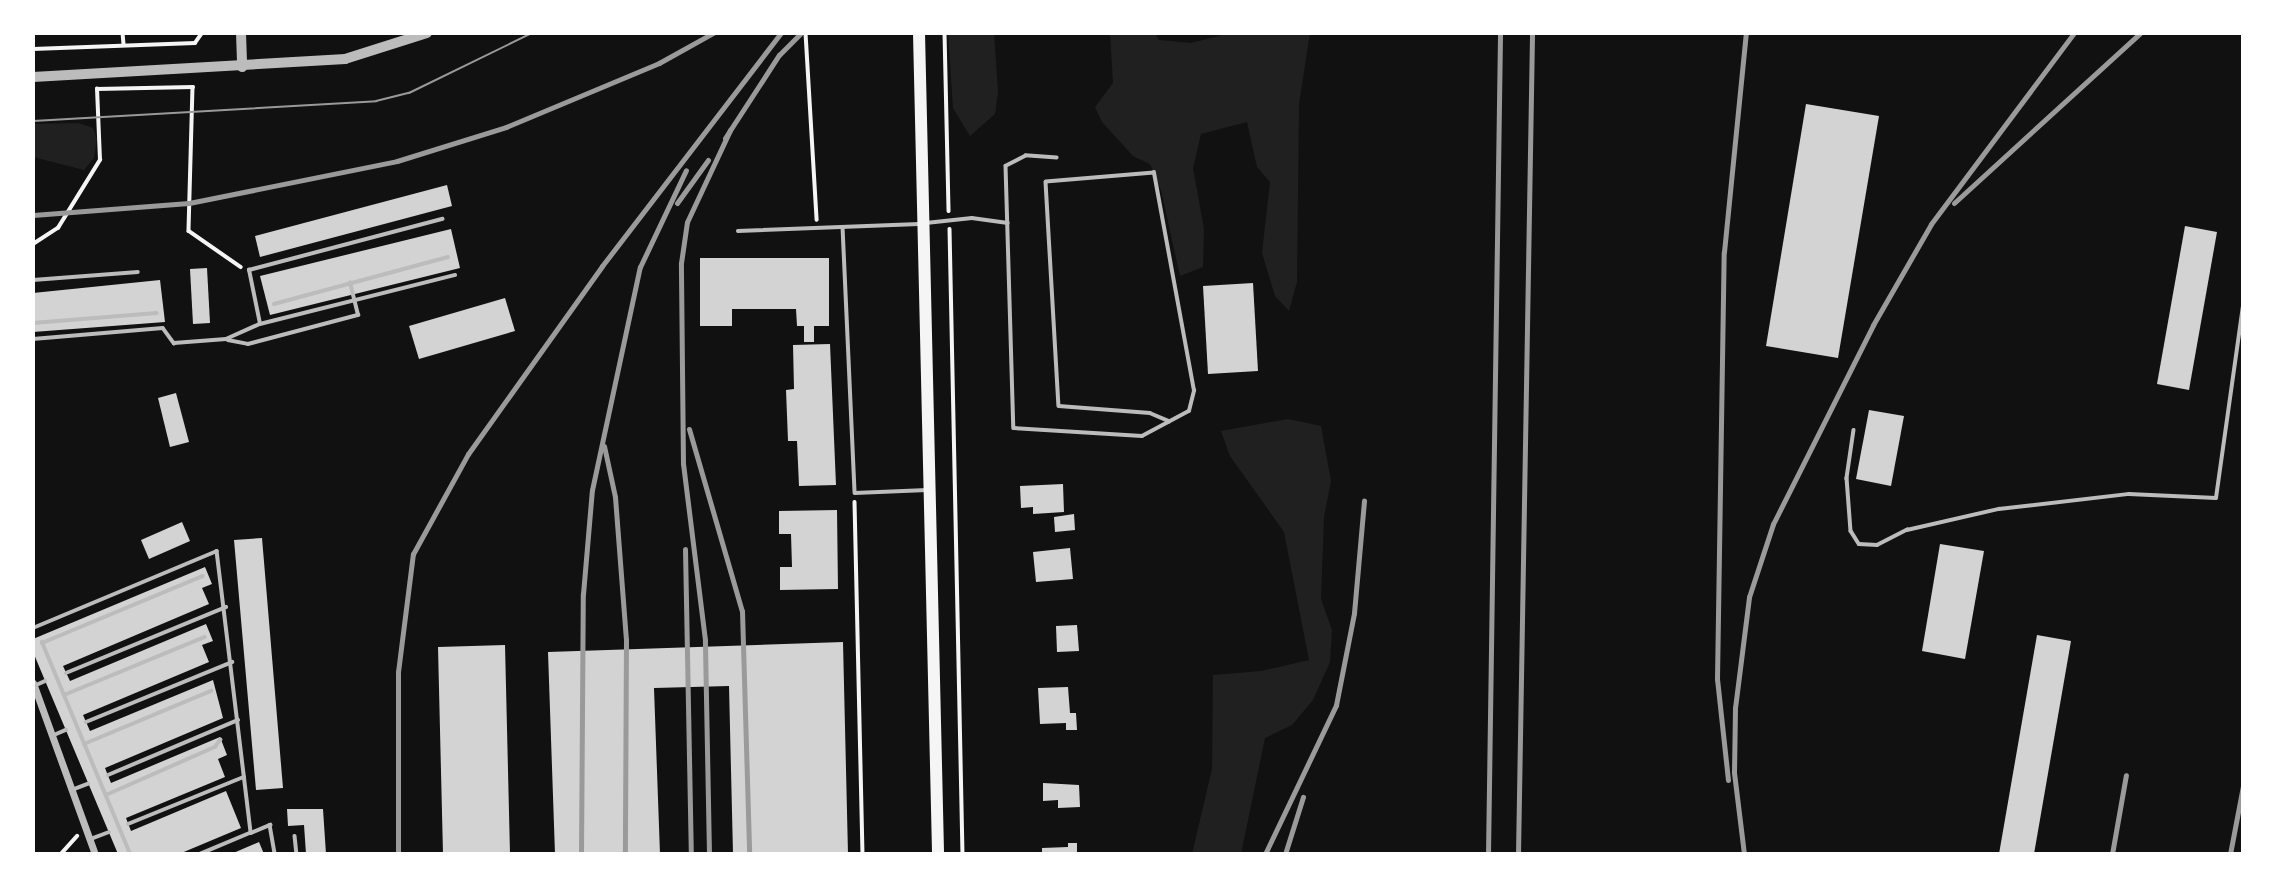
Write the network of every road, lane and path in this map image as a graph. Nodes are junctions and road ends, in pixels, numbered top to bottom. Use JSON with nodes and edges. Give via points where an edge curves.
{"nodes":[{"id":1,"x":124,"y":33,"type":"edge"},
{"id":2,"x":202,"y":33,"type":"edge"},
{"id":3,"x":241,"y":33,"type":"edge"},
{"id":4,"x":427,"y":33,"type":"edge"},
{"id":5,"x":806,"y":33,"type":"edge"},
{"id":6,"x":919,"y":33,"type":"edge"},
{"id":7,"x":945,"y":33,"type":"edge"},
{"id":8,"x":124,"y":45,"type":"junction"},
{"id":9,"x":33,"y":49,"type":"edge"},
{"id":10,"x":242,"y":67,"type":"junction"},
{"id":11,"x":33,"y":77,"type":"edge"},
{"id":12,"x":1057,"y":158,"type":"dead end"},
{"id":13,"x":442,"y":219,"type":"dead end"},
{"id":14,"x":950,"y":220,"type":"junction"},
{"id":15,"x":923,"y":223,"type":"junction"},
{"id":16,"x":1008,"y":223,"type":"junction"},
{"id":17,"x":843,"y":227,"type":"junction"},
{"id":18,"x":817,"y":228,"type":"junction"},
{"id":19,"x":738,"y":231,"type":"dead end"},
{"id":20,"x":33,"y":244,"type":"edge"},
{"id":21,"x":449,"y":257,"type":"dead end"},
{"id":22,"x":249,"y":270,"type":"junction"},
{"id":23,"x":138,"y":272,"type":"dead end"},
{"id":24,"x":456,"y":275,"type":"dead end"},
{"id":25,"x":33,"y":280,"type":"edge"},
{"id":26,"x":350,"y":283,"type":"junction"},
{"id":27,"x":274,"y":304,"type":"dead end"},
{"id":28,"x":2243,"y":307,"type":"edge"},
{"id":29,"x":157,"y":313,"type":"dead end"},
{"id":30,"x":33,"y":323,"type":"edge"},
{"id":31,"x":260,"y":324,"type":"junction"},
{"id":32,"x":33,"y":339,"type":"edge"},
{"id":33,"x":226,"y":339,"type":"junction"},
{"id":34,"x":1169,"y":421,"type":"junction"},
{"id":35,"x":1854,"y":429,"type":"dead end"},
{"id":36,"x":932,"y":490,"type":"junction"},
{"id":37,"x":855,"y":493,"type":"junction"},
{"id":38,"x":203,"y":576,"type":"dead end"},
{"id":39,"x":226,"y":607,"type":"junction"},
{"id":40,"x":33,"y":628,"type":"edge"},
{"id":41,"x":205,"y":637,"type":"dead end"},
{"id":42,"x":232,"y":662,"type":"junction"},
{"id":43,"x":66,"y":673,"type":"dead end"},
{"id":44,"x":45,"y":681,"type":"dead end"},
{"id":45,"x":34,"y":684,"type":"edge"},
{"id":46,"x":211,"y":691,"type":"dead end"},
{"id":47,"x":64,"y":695,"type":"junction"},
{"id":48,"x":238,"y":720,"type":"junction"},
{"id":49,"x":86,"y":722,"type":"dead end"},
{"id":50,"x":66,"y":730,"type":"dead end"},
{"id":51,"x":54,"y":735,"type":"junction"},
{"id":52,"x":220,"y":740,"type":"dead end"},
{"id":53,"x":84,"y":744,"type":"junction"},
{"id":54,"x":108,"y":775,"type":"dead end"},
{"id":55,"x":244,"y":777,"type":"junction"},
{"id":56,"x":88,"y":783,"type":"dead end"},
{"id":57,"x":72,"y":790,"type":"junction"},
{"id":58,"x":106,"y":795,"type":"junction"},
{"id":59,"x":128,"y":824,"type":"dead end"},
{"id":60,"x":85,"y":827,"type":"junction"},
{"id":61,"x":109,"y":832,"type":"dead end"},
{"id":62,"x":251,"y":833,"type":"junction"},
{"id":63,"x":295,"y":836,"type":"dead end"},
{"id":64,"x":90,"y":840,"type":"junction"},
{"id":65,"x":61,"y":854,"type":"edge"},
{"id":66,"x":95,"y":854,"type":"edge"},
{"id":67,"x":130,"y":854,"type":"edge"},
{"id":68,"x":201,"y":854,"type":"edge"},
{"id":69,"x":275,"y":854,"type":"edge"},
{"id":70,"x":297,"y":854,"type":"edge"},
{"id":71,"x":863,"y":854,"type":"edge"},
{"id":72,"x":938,"y":854,"type":"edge"},
{"id":73,"x":963,"y":854,"type":"edge"}],
"edges":[{"from":1,"to":8,"type":"path"},
{"from":2,"to":8,"type":"path","via":[[195,43]]},
{"from":3,"to":10,"type":"street"},
{"from":4,"to":10,"type":"street","via":[[345,59]]},
{"from":5,"to":18,"type":"path"},
{"from":6,"to":15,"type":"main road"},
{"from":7,"to":14,"type":"path"},
{"from":8,"to":9,"type":"path"},
{"from":10,"to":11,"type":"street"},
{"from":12,"to":16,"type":"lane","via":[[1026,156],[1006,166]]},
{"from":13,"to":22,"type":"lane"},
{"from":14,"to":15,"type":"lane"},
{"from":14,"to":16,"type":"lane"},
{"from":14,"to":73,"type":"path"},
{"from":15,"to":17,"type":"lane"},
{"from":15,"to":36,"type":"main road"},
{"from":16,"to":34,"type":"lane","via":[[1014,428],[1142,436]]},
{"from":17,"to":18,"type":"lane"},
{"from":17,"to":37,"type":"lane"},
{"from":18,"to":19,"type":"lane"},
{"from":20,"to":22,"type":"path","via":[[58,228],[100,160],[97,89],[193,87],[190,231],[230,264]]},
{"from":21,"to":26,"type":"lane"},
{"from":22,"to":31,"type":"lane"},
{"from":23,"to":25,"type":"lane"},
{"from":24,"to":31,"type":"lane"},
{"from":26,"to":27,"type":"lane"},
{"from":26,"to":33,"type":"lane","via":[[358,315],[248,345]]},
{"from":28,"to":35,"type":"lane","via":[[2216,498],[2129,494],[1999,509],[1907,530],[1877,545],[1859,544],[1851,531],[1847,478]]},
{"from":29,"to":30,"type":"lane"},
{"from":31,"to":33,"type":"lane"},
{"from":32,"to":33,"type":"lane","via":[[163,328],[174,343]]},
{"from":34,"to":34,"type":"lane","via":[[1189,411],[1194,391],[1154,173],[1046,182],[1059,406],[1150,413]]},
{"from":36,"to":37,"type":"lane"},
{"from":36,"to":72,"type":"main road"},
{"from":37,"to":71,"type":"path"},
{"from":38,"to":47,"type":"lane","via":[[42,643]]},
{"from":39,"to":40,"type":"lane","via":[[217,551]]},
{"from":39,"to":42,"type":"lane"},
{"from":39,"to":43,"type":"lane"},
{"from":41,"to":47,"type":"lane"},
{"from":42,"to":48,"type":"lane"},
{"from":42,"to":49,"type":"lane"},
{"from":44,"to":45,"type":"lane"},
{"from":45,"to":51,"type":"street"},
{"from":46,"to":53,"type":"lane"},
{"from":47,"to":53,"type":"lane"},
{"from":48,"to":54,"type":"lane"},
{"from":48,"to":55,"type":"lane"},
{"from":50,"to":51,"type":"lane"},
{"from":51,"to":57,"type":"street"},
{"from":52,"to":58,"type":"lane","via":[[215,747]]},
{"from":53,"to":58,"type":"lane"},
{"from":55,"to":59,"type":"lane"},
{"from":55,"to":62,"type":"lane"},
{"from":56,"to":57,"type":"lane"},
{"from":57,"to":60,"type":"street"},
{"from":58,"to":67,"type":"lane"},
{"from":60,"to":64,"type":"street"},
{"from":60,"to":65,"type":"path"},
{"from":61,"to":64,"type":"lane"},
{"from":62,"to":68,"type":"lane"},
{"from":62,"to":69,"type":"lane","via":[[270,825]]},
{"from":63,"to":70,"type":"lane"},
{"from":64,"to":66,"type":"street"}]}
